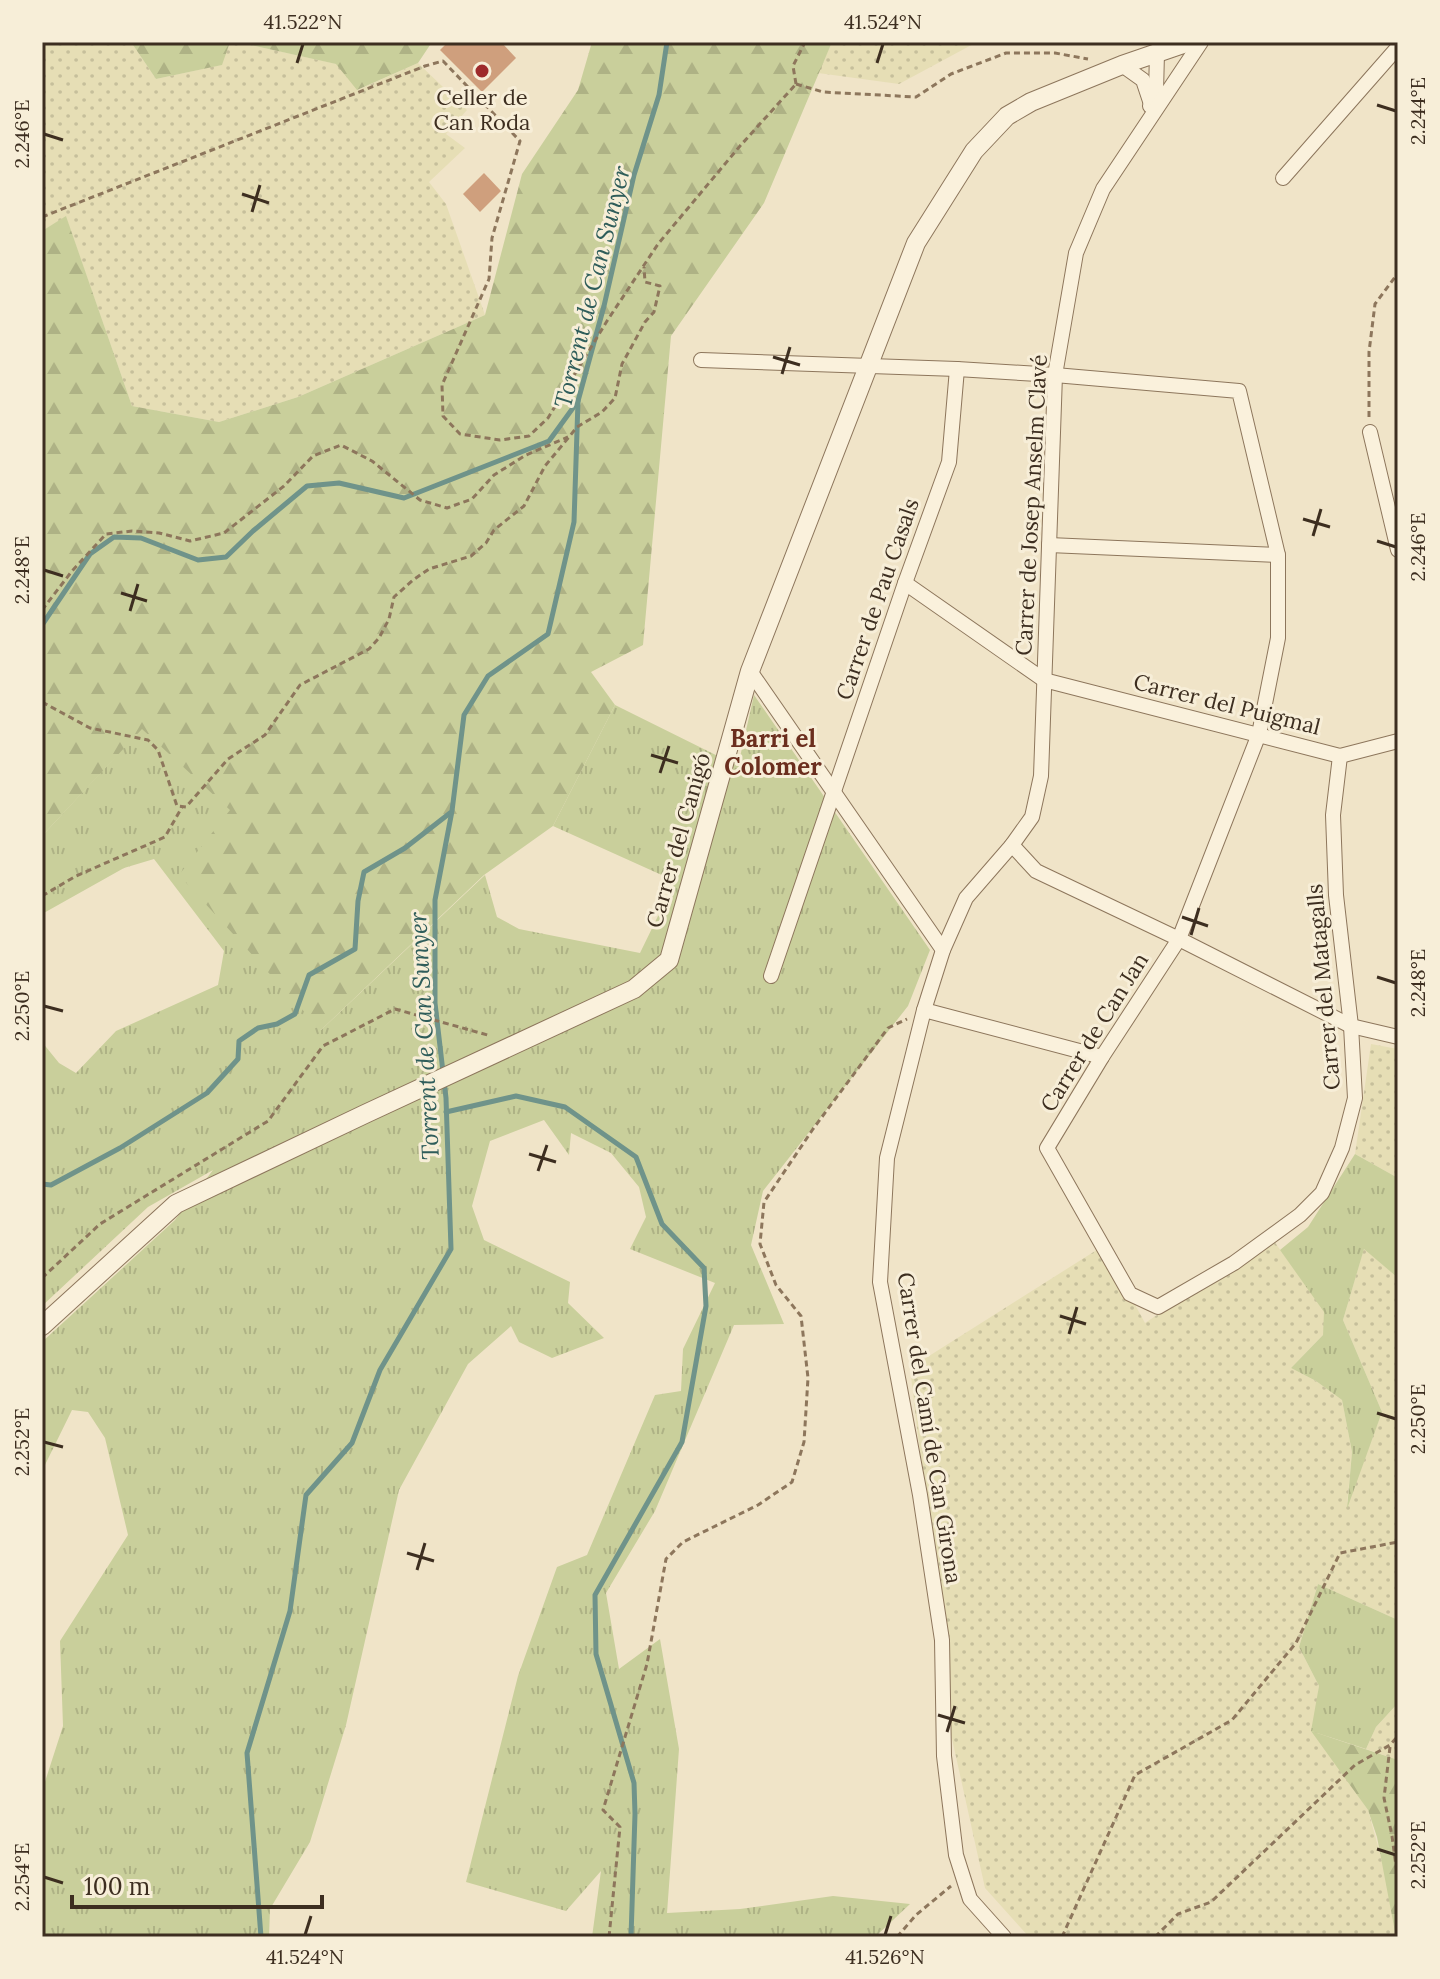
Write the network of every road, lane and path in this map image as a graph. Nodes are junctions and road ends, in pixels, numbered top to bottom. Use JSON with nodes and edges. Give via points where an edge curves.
{"nodes":[{"id":1,"x":805,"y":42,"type":"edge"},
{"id":2,"x":1189,"y":42,"type":"edge"},
{"id":3,"x":1201,"y":42,"type":"edge"},
{"id":4,"x":1398,"y":47,"type":"edge"},
{"id":5,"x":1162,"y":51,"type":"junction"},
{"id":6,"x":1122,"y":65,"type":"junction"},
{"id":7,"x":796,"y":84,"type":"junction"},
{"id":8,"x":1172,"y":85,"type":"junction"},
{"id":9,"x":1151,"y":105,"type":"junction"},
{"id":10,"x":1141,"y":129,"type":"junction"},
{"id":11,"x":1283,"y":178,"type":"dead end"},
{"id":12,"x":42,"y":217,"type":"edge"},
{"id":13,"x":644,"y":267,"type":"junction"},
{"id":14,"x":1398,"y":273,"type":"edge"},
{"id":15,"x":701,"y":360,"type":"dead end"},
{"id":16,"x":869,"y":365,"type":"junction"},
{"id":17,"x":957,"y":369,"type":"junction"},
{"id":18,"x":1055,"y":375,"type":"junction"},
{"id":19,"x":1370,"y":432,"type":"joint"},
{"id":20,"x":569,"y":437,"type":"junction"},
{"id":21,"x":1049,"y":545,"type":"junction"},
{"id":22,"x":1398,"y":550,"type":"edge"},
{"id":23,"x":1278,"y":555,"type":"junction"},
{"id":24,"x":905,"y":583,"type":"junction"},
{"id":25,"x":42,"y":610,"type":"edge"},
{"id":26,"x":750,"y":671,"type":"junction"},
{"id":27,"x":1044,"y":680,"type":"junction"},
{"id":28,"x":42,"y":702,"type":"edge"},
{"id":29,"x":1259,"y":734,"type":"junction"},
{"id":30,"x":1398,"y":741,"type":"edge"},
{"id":31,"x":1340,"y":756,"type":"junction"},
{"id":32,"x":834,"y":792,"type":"junction"},
{"id":33,"x":182,"y":807,"type":"junction"},
{"id":34,"x":1012,"y":845,"type":"junction"},
{"id":35,"x":42,"y":896,"type":"edge"},
{"id":36,"x":1179,"y":939,"type":"junction"},
{"id":37,"x":943,"y":950,"type":"junction"},
{"id":38,"x":771,"y":976,"type":"dead end"},
{"id":39,"x":924,"y":1010,"type":"junction"},
{"id":40,"x":1351,"y":1026,"type":"junction"},
{"id":41,"x":1398,"y":1037,"type":"edge"},
{"id":42,"x":518,"y":1043,"type":"junction"},
{"id":43,"x":1102,"y":1057,"type":"junction"},
{"id":44,"x":1047,"y":1148,"type":"joint"},
{"id":45,"x":42,"y":1278,"type":"edge"},
{"id":46,"x":42,"y":1326,"type":"edge"},
{"id":47,"x":1398,"y":1542,"type":"edge"},
{"id":48,"x":1398,"y":1736,"type":"edge"},
{"id":49,"x":1390,"y":1745,"type":"junction"},
{"id":50,"x":963,"y":1875,"type":"junction"},
{"id":51,"x":1398,"y":1881,"type":"edge"},
{"id":52,"x":609,"y":1937,"type":"edge"},
{"id":53,"x":897,"y":1937,"type":"edge"},
{"id":54,"x":1004,"y":1937,"type":"edge"},
{"id":55,"x":1062,"y":1937,"type":"edge"},
{"id":56,"x":1155,"y":1937,"type":"edge"}],
"edges":[{"from":1,"to":7,"type":"path","via":[[793,66]]},
{"from":2,"to":5,"type":"street","name":"Carrer del Canigó"},
{"from":3,"to":8,"type":"street","name":"Carrer de Josep Anselm Clavé"},
{"from":4,"to":11,"type":"street"},
{"from":5,"to":6,"type":"street","name":"Carrer del Canigó"},
{"from":5,"to":8,"type":"street","via":[[1173,66]]},
{"from":5,"to":9,"type":"street","name":"Carrer de Josep Anselm Clavé"},
{"from":6,"to":7,"type":"path","via":[[1055,53],[1006,53],[951,74],[916,97],[823,92]]},
{"from":6,"to":9,"type":"street","via":[[1143,80]]},
{"from":6,"to":16,"type":"street","name":"Carrer del Canigó","via":[[1031,102],[1007,116],[974,151],[916,243]]},
{"from":7,"to":13,"type":"path"},
{"from":8,"to":10,"type":"street","name":"Carrer de Josep Anselm Clavé"},
{"from":9,"to":10,"type":"street","name":"Carrer de Josep Anselm Clavé"},
{"from":10,"to":18,"type":"street","name":"Carrer de Josep Anselm Clavé","via":[[1103,189],[1076,253]]},
{"from":12,"to":13,"type":"path","via":[[443,61],[520,141],[492,238],[489,279],[442,385],[443,416],[460,434],[500,440],[529,436],[548,418]]},
{"from":13,"to":20,"type":"path","via":[[645,282],[660,286],[654,312],[622,364],[615,398]]},
{"from":14,"to":19,"type":"path","via":[[1375,304],[1369,352]]},
{"from":15,"to":16,"type":"street"},
{"from":16,"to":17,"type":"street"},
{"from":16,"to":26,"type":"street","name":"Carrer del Canigó"},
{"from":17,"to":18,"type":"street"},
{"from":17,"to":24,"type":"street","name":"Carrer de Pau Casals","via":[[949,462]]},
{"from":18,"to":21,"type":"street","name":"Carrer de Josep Anselm Clavé"},
{"from":18,"to":23,"type":"street","name":"Carrer de Can Jan","via":[[1239,391]]},
{"from":19,"to":22,"type":"street"},
{"from":20,"to":25,"type":"path","via":[[526,455],[494,475],[472,499],[447,508],[420,500],[372,461],[341,445],[313,456],[224,533],[190,541],[159,533],[106,534]]},
{"from":20,"to":33,"type":"path","via":[[545,466],[524,506],[486,543],[471,556],[429,569],[413,580],[394,597],[389,619],[369,649],[300,685],[265,735],[228,759]]},
{"from":21,"to":23,"type":"street"},
{"from":21,"to":27,"type":"street","name":"Carrer de Josep Anselm Clavé"},
{"from":23,"to":29,"type":"street","name":"Carrer de Can Jan","via":[[1278,638]]},
{"from":24,"to":27,"type":"street"},
{"from":24,"to":32,"type":"street","name":"Carrer de Pau Casals"},
{"from":26,"to":32,"type":"street"},
{"from":26,"to":42,"type":"street","name":"Carrer del Canigó","via":[[669,960],[634,989]]},
{"from":27,"to":29,"type":"street","name":"Carrer del Puigmal"},
{"from":27,"to":34,"type":"street","name":"Carrer de Josep Anselm Clavé","via":[[1041,776],[1032,817]]},
{"from":28,"to":33,"type":"path","via":[[90,728],[148,740],[158,750],[177,806]]},
{"from":29,"to":31,"type":"street","name":"Carrer del Puigmal"},
{"from":29,"to":36,"type":"street","name":"Carrer de Can Jan"},
{"from":30,"to":31,"type":"street","name":"Carrer del Puigmal"},
{"from":31,"to":40,"type":"street","name":"Carrer del Matagalls","via":[[1333,828]]},
{"from":32,"to":37,"type":"street"},
{"from":32,"to":38,"type":"street","name":"Carrer de Pau Casals"},
{"from":33,"to":35,"type":"path","via":[[165,837]]},
{"from":34,"to":36,"type":"street","via":[[1036,871]]},
{"from":34,"to":37,"type":"street","name":"Carrer del Camí de Can Girona","via":[[966,898]]},
{"from":36,"to":40,"type":"street"},
{"from":36,"to":43,"type":"street","name":"Carrer de Can Jan"},
{"from":37,"to":39,"type":"street","name":"Carrer del Camí de Can Girona"},
{"from":39,"to":43,"type":"street"},
{"from":39,"to":50,"type":"street","name":"Carrer del Camí de Can Girona","via":[[887,1158],[880,1282],[942,1640],[944,1756]]},
{"from":39,"to":52,"type":"path","via":[[888,1028],[764,1202],[760,1244],[776,1285],[801,1316],[808,1378],[804,1442],[792,1482],[683,1542],[666,1559],[647,1664],[603,1810],[620,1827]]},
{"from":40,"to":41,"type":"street"},
{"from":40,"to":44,"type":"street","name":"Carrer del Matagalls","via":[[1355,1098],[1342,1148],[1322,1193],[1234,1263],[1158,1307],[1130,1294]]},
{"from":42,"to":45,"type":"path","via":[[395,1009],[323,1046],[268,1121],[100,1224]]},
{"from":42,"to":46,"type":"street","name":"Carrer del Canigó","via":[[176,1204]]},
{"from":43,"to":44,"type":"street","name":"Carrer de Can Jan"},
{"from":47,"to":55,"type":"path","via":[[1340,1553],[1296,1643],[1232,1720],[1135,1775]]},
{"from":48,"to":49,"type":"path"},
{"from":49,"to":51,"type":"path","via":[[1384,1798]]},
{"from":49,"to":56,"type":"path","via":[[1355,1765],[1211,1902],[1178,1914]]},
{"from":50,"to":53,"type":"path"},
{"from":50,"to":54,"type":"street","name":"Carrer del Camí de Can Girona","via":[[970,1899]]}]}
